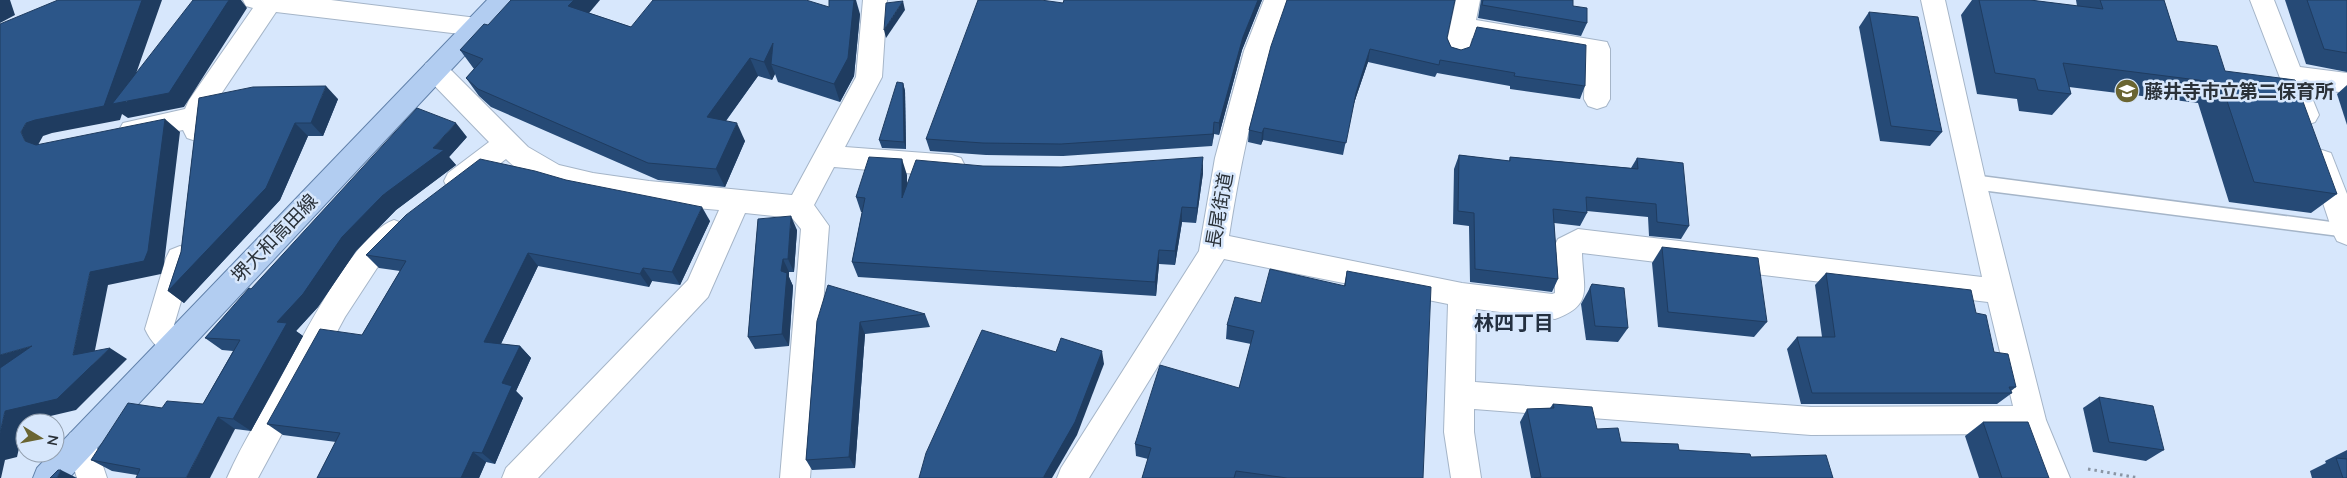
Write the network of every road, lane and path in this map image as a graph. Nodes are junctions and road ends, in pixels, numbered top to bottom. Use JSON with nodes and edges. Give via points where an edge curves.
{"nodes":[{"id":1,"x":502,"y":0,"type":"edge"},
{"id":2,"x":875,"y":0,"type":"edge"},
{"id":3,"x":1276,"y":0,"type":"edge"},
{"id":4,"x":1468,"y":0,"type":"edge"},
{"id":5,"x":1933,"y":0,"type":"edge"},
{"id":6,"x":2262,"y":0,"type":"edge"},
{"id":7,"x":262,"y":1,"type":"edge"},
{"id":8,"x":477,"y":27,"type":"junction"},
{"id":9,"x":1462,"y":27,"type":"junction"},
{"id":10,"x":1457,"y":52,"type":"edge"},
{"id":11,"x":435,"y":70,"type":"junction"},
{"id":12,"x":2292,"y":76,"type":"junction"},
{"id":13,"x":2347,"y":83,"type":"edge"},
{"id":14,"x":1597,"y":99,"type":"dead end"},
{"id":15,"x":197,"y":117,"type":"junction"},
{"id":16,"x":110,"y":134,"type":"edge"},
{"id":17,"x":507,"y":143,"type":"junction"},
{"id":18,"x":192,"y":156,"type":"edge"},
{"id":19,"x":828,"y":156,"type":"junction"},
{"id":20,"x":1228,"y":158,"type":"junction"},
{"id":21,"x":1199,"y":160,"type":"edge"},
{"id":22,"x":976,"y":168,"type":"edge"},
{"id":23,"x":1973,"y":182,"type":"junction"},
{"id":24,"x":438,"y":196,"type":"edge"},
{"id":25,"x":737,"y":201,"type":"junction"},
{"id":26,"x":799,"y":207,"type":"junction"},
{"id":27,"x":415,"y":213,"type":"edge"},
{"id":28,"x":2347,"y":232,"type":"edge"},
{"id":29,"x":183,"y":235,"type":"edge"},
{"id":30,"x":1214,"y":245,"type":"junction"},
{"id":31,"x":1999,"y":291,"type":"junction"},
{"id":32,"x":1462,"y":295,"type":"junction"},
{"id":33,"x":174,"y":344,"type":"junction"},
{"id":34,"x":1460,"y":394,"type":"junction"},
{"id":35,"x":2031,"y":420,"type":"junction"},
{"id":36,"x":81,"y":443,"type":"junction"},
{"id":37,"x":2052,"y":470,"type":"edge"},
{"id":38,"x":48,"y":478,"type":"edge"},
{"id":39,"x":92,"y":478,"type":"edge"},
{"id":40,"x":242,"y":478,"type":"edge"},
{"id":41,"x":517,"y":478,"type":"edge"},
{"id":42,"x":795,"y":478,"type":"edge"},
{"id":43,"x":1072,"y":478,"type":"edge"},
{"id":44,"x":1466,"y":478,"type":"edge"},
{"id":45,"x":2139,"y":478,"type":"edge"}],
"edges":[{"from":1,"to":8,"type":"main road","name":"堺大和高田線"},
{"from":2,"to":19,"type":"street","via":[[870,77]]},
{"from":3,"to":20,"type":"street","name":"長尾街道","via":[[1256,51]]},
{"from":4,"to":9,"type":"street"},
{"from":5,"to":23,"type":"street"},
{"from":6,"to":12,"type":"street"},
{"from":7,"to":8,"type":"street"},
{"from":7,"to":15,"type":"street","via":[[198,107]]},
{"from":8,"to":11,"type":"main road","name":"堺大和高田線"},
{"from":9,"to":10,"type":"street"},
{"from":9,"to":14,"type":"street","via":[[1598,49]]},
{"from":11,"to":17,"type":"street"},
{"from":11,"to":33,"type":"main road","name":"堺大和高田線"},
{"from":12,"to":13,"type":"street"},
{"from":12,"to":28,"type":"street"},
{"from":15,"to":16,"type":"street"},
{"from":15,"to":18,"type":"street"},
{"from":17,"to":24,"type":"street"},
{"from":17,"to":25,"type":"street","via":[[519,155],[552,174],[649,192]]},
{"from":19,"to":22,"type":"street"},
{"from":19,"to":26,"type":"street"},
{"from":20,"to":21,"type":"street"},
{"from":20,"to":30,"type":"street","name":"長尾街道"},
{"from":23,"to":28,"type":"lane"},
{"from":23,"to":31,"type":"street"},
{"from":25,"to":26,"type":"street"},
{"from":25,"to":41,"type":"street","via":[[698,288]]},
{"from":26,"to":42,"type":"street","via":[[815,226]]},
{"from":27,"to":40,"type":"street","via":[[367,260],[335,308]]},
{"from":29,"to":33,"type":"street","via":[[180,264],[159,329]]},
{"from":30,"to":32,"type":"street"},
{"from":30,"to":43,"type":"street","name":"長尾街道","via":[[1212,254]]},
{"from":31,"to":32,"type":"street","via":[[1578,241],[1568,247],[1569,299],[1555,307]]},
{"from":31,"to":35,"type":"street"},
{"from":32,"to":34,"type":"street"},
{"from":33,"to":36,"type":"main road","name":"堺大和高田線"},
{"from":34,"to":35,"type":"street","via":[[1811,421]]},
{"from":34,"to":44,"type":"street","via":[[1459,432]]},
{"from":35,"to":37,"type":"street"},
{"from":36,"to":38,"type":"main road","name":"堺大和高田線"},
{"from":36,"to":39,"type":"street"},
{"from":37,"to":45,"type":"path"}]}
